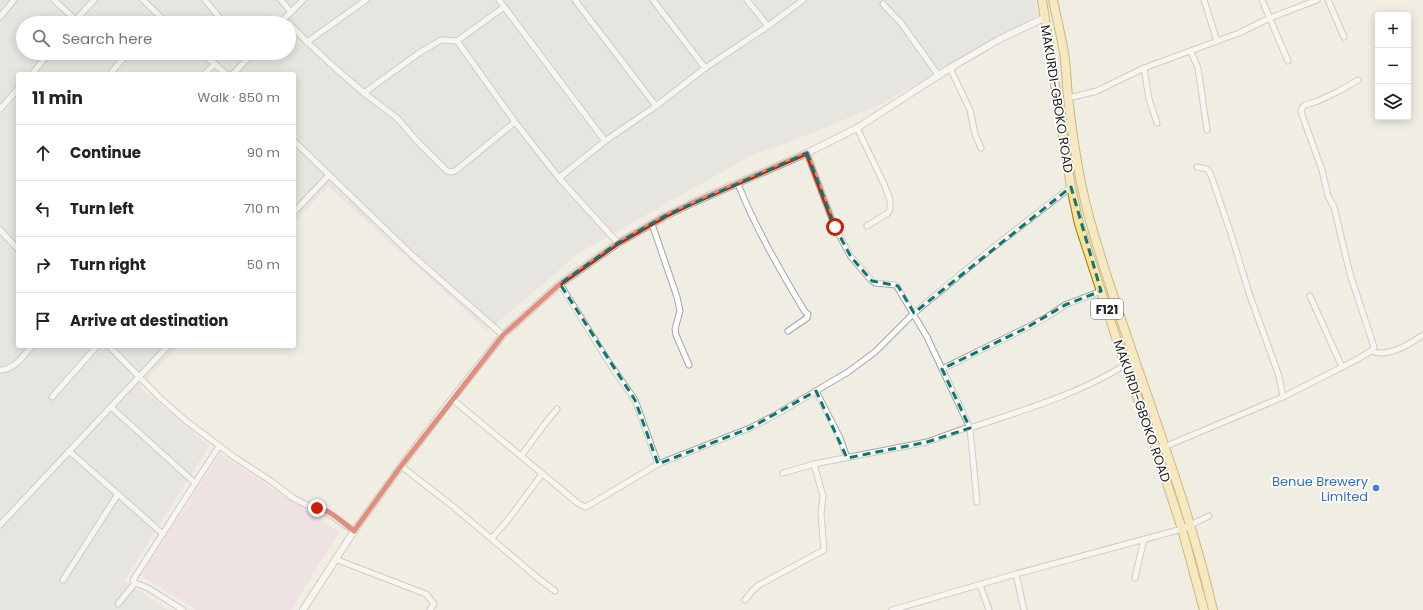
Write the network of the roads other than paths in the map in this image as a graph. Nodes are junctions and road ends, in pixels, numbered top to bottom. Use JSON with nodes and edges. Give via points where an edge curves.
{"nodes":[{"id":1,"x":14,"y":0,"type":"edge"},
{"id":2,"x":54,"y":0,"type":"edge"},
{"id":3,"x":94,"y":0,"type":"edge"},
{"id":4,"x":143,"y":0,"type":"edge"},
{"id":5,"x":205,"y":0,"type":"edge"},
{"id":6,"x":281,"y":0,"type":"edge"},
{"id":7,"x":303,"y":0,"type":"edge"},
{"id":8,"x":366,"y":0,"type":"edge"},
{"id":9,"x":499,"y":0,"type":"edge"},
{"id":10,"x":575,"y":0,"type":"edge"},
{"id":11,"x":653,"y":0,"type":"edge"},
{"id":12,"x":747,"y":0,"type":"edge"},
{"id":13,"x":803,"y":0,"type":"edge"},
{"id":14,"x":1042,"y":0,"type":"edge"},
{"id":15,"x":1053,"y":0,"type":"edge"},
{"id":16,"x":1204,"y":0,"type":"edge"},
{"id":17,"x":1262,"y":0,"type":"edge"},
{"id":18,"x":1317,"y":0,"type":"edge"},
{"id":19,"x":1328,"y":0,"type":"edge"},
{"id":20,"x":883,"y":4,"type":"dead end"},
{"id":21,"x":504,"y":7,"type":"junction"},
{"id":22,"x":291,"y":12,"type":"junction"},
{"id":23,"x":70,"y":16,"type":"edge"},
{"id":24,"x":80,"y":16,"type":"edge"},
{"id":25,"x":159,"y":16,"type":"edge"},
{"id":26,"x":218,"y":16,"type":"edge"},
{"id":27,"x":286,"y":16,"type":"edge"},
{"id":28,"x":0,"y":17,"type":"edge"},
{"id":29,"x":1044,"y":18,"type":"junction"},
{"id":30,"x":1270,"y":18,"type":"junction"},
{"id":31,"x":768,"y":26,"type":"junction"},
{"id":32,"x":296,"y":31,"type":"edge"},
{"id":33,"x":1344,"y":37,"type":"dead end"},
{"id":34,"x":457,"y":41,"type":"junction"},
{"id":35,"x":1217,"y":41,"type":"junction"},
{"id":36,"x":306,"y":42,"type":"junction"},
{"id":37,"x":1191,"y":52,"type":"junction"},
{"id":38,"x":43,"y":60,"type":"edge"},
{"id":39,"x":122,"y":60,"type":"edge"},
{"id":40,"x":210,"y":60,"type":"edge"},
{"id":41,"x":245,"y":60,"type":"edge"},
{"id":42,"x":1288,"y":61,"type":"dead end"},
{"id":43,"x":214,"y":64,"type":"junction"},
{"id":44,"x":705,"y":68,"type":"junction"},
{"id":45,"x":950,"y":68,"type":"junction"},
{"id":46,"x":1144,"y":68,"type":"junction"},
{"id":47,"x":34,"y":72,"type":"edge"},
{"id":48,"x":112,"y":72,"type":"edge"},
{"id":49,"x":206,"y":72,"type":"edge"},
{"id":50,"x":224,"y":72,"type":"edge"},
{"id":51,"x":235,"y":72,"type":"edge"},
{"id":52,"x":939,"y":76,"type":"junction"},
{"id":53,"x":1358,"y":80,"type":"dead end"},
{"id":54,"x":16,"y":91,"type":"edge"},
{"id":55,"x":364,"y":93,"type":"junction"},
{"id":56,"x":1068,"y":98,"type":"junction"},
{"id":57,"x":656,"y":106,"type":"junction"},
{"id":58,"x":0,"y":109,"type":"edge"},
{"id":59,"x":515,"y":122,"type":"junction"},
{"id":60,"x":1157,"y":123,"type":"dead end"},
{"id":61,"x":857,"y":128,"type":"junction"},
{"id":62,"x":1207,"y":130,"type":"dead end"},
{"id":63,"x":605,"y":141,"type":"junction"},
{"id":64,"x":296,"y":143,"type":"edge"},
{"id":65,"x":981,"y":148,"type":"dead end"},
{"id":66,"x":807,"y":153,"type":"junction"},
{"id":67,"x":1197,"y":167,"type":"dead end"},
{"id":68,"x":329,"y":175,"type":"junction"},
{"id":69,"x":559,"y":178,"type":"junction"},
{"id":70,"x":738,"y":184,"type":"junction"},
{"id":71,"x":1071,"y":187,"type":"junction"},
{"id":72,"x":296,"y":210,"type":"edge"},
{"id":73,"x":652,"y":224,"type":"junction"},
{"id":74,"x":867,"y":226,"type":"dead end"},
{"id":75,"x":0,"y":230,"type":"edge"},
{"id":76,"x":618,"y":243,"type":"junction"},
{"id":77,"x":16,"y":247,"type":"edge"},
{"id":78,"x":560,"y":284,"type":"junction"},
{"id":79,"x":1101,"y":291,"type":"junction"},
{"id":80,"x":1310,"y":296,"type":"dead end"},
{"id":81,"x":914,"y":313,"type":"junction"},
{"id":82,"x":788,"y":331,"type":"dead end"},
{"id":83,"x":503,"y":335,"type":"junction"},
{"id":84,"x":1423,"y":335,"type":"edge"},
{"id":85,"x":30,"y":348,"type":"edge"},
{"id":86,"x":95,"y":348,"type":"edge"},
{"id":87,"x":111,"y":348,"type":"edge"},
{"id":88,"x":166,"y":348,"type":"edge"},
{"id":89,"x":1371,"y":351,"type":"junction"},
{"id":90,"x":689,"y":365,"type":"dead end"},
{"id":91,"x":1125,"y":365,"type":"junction"},
{"id":92,"x":1342,"y":367,"type":"junction"},
{"id":93,"x":942,"y":369,"type":"junction"},
{"id":94,"x":0,"y":370,"type":"edge"},
{"id":95,"x":139,"y":377,"type":"junction"},
{"id":96,"x":816,"y":391,"type":"junction"},
{"id":97,"x":52,"y":397,"type":"dead end"},
{"id":98,"x":1283,"y":397,"type":"junction"},
{"id":99,"x":452,"y":399,"type":"junction"},
{"id":100,"x":111,"y":407,"type":"junction"},
{"id":101,"x":557,"y":409,"type":"dead end"},
{"id":102,"x":970,"y":428,"type":"junction"},
{"id":103,"x":219,"y":446,"type":"junction"},
{"id":104,"x":1164,"y":447,"type":"junction"},
{"id":105,"x":69,"y":451,"type":"junction"},
{"id":106,"x":521,"y":456,"type":"junction"},
{"id":107,"x":847,"y":458,"type":"junction"},
{"id":108,"x":658,"y":464,"type":"junction"},
{"id":109,"x":814,"y":464,"type":"junction"},
{"id":110,"x":401,"y":466,"type":"junction"},
{"id":111,"x":783,"y":473,"type":"dead end"},
{"id":112,"x":542,"y":474,"type":"junction"},
{"id":113,"x":195,"y":483,"type":"junction"},
{"id":114,"x":118,"y":494,"type":"junction"},
{"id":115,"x":977,"y":502,"type":"dead end"},
{"id":116,"x":1209,"y":516,"type":"dead end"},
{"id":117,"x":0,"y":525,"type":"edge"},
{"id":118,"x":1190,"y":526,"type":"junction"},
{"id":119,"x":1182,"y":529,"type":"junction"},
{"id":120,"x":354,"y":531,"type":"junction"},
{"id":121,"x":163,"y":534,"type":"junction"},
{"id":122,"x":492,"y":538,"type":"junction"},
{"id":123,"x":1144,"y":539,"type":"junction"},
{"id":124,"x":335,"y":559,"type":"junction"},
{"id":125,"x":1016,"y":574,"type":"junction"},
{"id":126,"x":1134,"y":578,"type":"dead end"},
{"id":127,"x":62,"y":580,"type":"dead end"},
{"id":128,"x":135,"y":583,"type":"junction"},
{"id":129,"x":980,"y":585,"type":"junction"},
{"id":130,"x":555,"y":591,"type":"dead end"},
{"id":131,"x":745,"y":600,"type":"dead end"},
{"id":132,"x":916,"y":603,"type":"junction"},
{"id":133,"x":118,"y":604,"type":"dead end"},
{"id":134,"x":183,"y":610,"type":"edge"},
{"id":135,"x":302,"y":610,"type":"edge"},
{"id":136,"x":430,"y":610,"type":"edge"},
{"id":137,"x":892,"y":610,"type":"edge"},
{"id":138,"x":918,"y":610,"type":"edge"},
{"id":139,"x":989,"y":610,"type":"edge"},
{"id":140,"x":1024,"y":610,"type":"edge"},
{"id":141,"x":1204,"y":610,"type":"edge"},
{"id":142,"x":1213,"y":610,"type":"edge"}],
"edges":[{"from":1,"to":28,"type":"street"},
{"from":2,"to":23,"type":"street"},
{"from":3,"to":24,"type":"street"},
{"from":4,"to":25,"type":"street"},
{"from":5,"to":26,"type":"street"},
{"from":6,"to":22,"type":"street"},
{"from":7,"to":22,"type":"street"},
{"from":8,"to":36,"type":"street"},
{"from":9,"to":21,"type":"street"},
{"from":10,"to":57,"type":"street"},
{"from":11,"to":44,"type":"street"},
{"from":12,"to":31,"type":"street"},
{"from":13,"to":31,"type":"street"},
{"from":14,"to":29,"type":"main road","name":"MAKURDI-GBOKO ROAD","number":"F121"},
{"from":15,"to":56,"type":"main road","number":"F121"},
{"from":16,"to":35,"type":"street"},
{"from":17,"to":30,"type":"street"},
{"from":18,"to":30,"type":"street"},
{"from":19,"to":33,"type":"street"},
{"from":20,"to":52,"type":"street","via":[[901,23]]},
{"from":21,"to":34,"type":"street"},
{"from":21,"to":63,"type":"street"},
{"from":22,"to":27,"type":"street"},
{"from":29,"to":45,"type":"street","via":[[998,40]]},
{"from":29,"to":71,"type":"main road","name":"MAKURDI-GBOKO ROAD","number":"F121"},
{"from":30,"to":35,"type":"street"},
{"from":30,"to":42,"type":"street"},
{"from":31,"to":44,"type":"street"},
{"from":32,"to":36,"type":"street"},
{"from":34,"to":55,"type":"street","via":[[441,40]]},
{"from":34,"to":59,"type":"street"},
{"from":35,"to":37,"type":"street"},
{"from":36,"to":55,"type":"street"},
{"from":37,"to":46,"type":"street"},
{"from":37,"to":62,"type":"street","via":[[1198,68]]},
{"from":38,"to":47,"type":"street"},
{"from":39,"to":48,"type":"street"},
{"from":40,"to":43,"type":"street"},
{"from":41,"to":51,"type":"street"},
{"from":43,"to":49,"type":"street"},
{"from":43,"to":50,"type":"street"},
{"from":44,"to":57,"type":"street"},
{"from":45,"to":52,"type":"street"},
{"from":45,"to":65,"type":"street","via":[[970,110]]},
{"from":46,"to":56,"type":"street","via":[[1096,91]]},
{"from":46,"to":60,"type":"street","via":[[1149,99]]},
{"from":52,"to":61,"type":"street"},
{"from":53,"to":89,"type":"street","via":[[1306,105],[1301,112],[1322,170],[1328,196],[1334,207],[1350,274],[1374,347]]},
{"from":54,"to":58,"type":"street"},
{"from":55,"to":59,"type":"street","via":[[397,118],[449,172],[459,168]]},
{"from":56,"to":104,"type":"main road","number":"F121","via":[[1076,159],[1092,230]]},
{"from":57,"to":63,"type":"street"},
{"from":59,"to":69,"type":"street"},
{"from":61,"to":66,"type":"street"},
{"from":61,"to":74,"type":"street","via":[[890,200],[888,213]]},
{"from":63,"to":69,"type":"street"},
{"from":64,"to":68,"type":"street"},
{"from":66,"to":70,"type":"street"},
{"from":66,"to":81,"type":"street","via":[[835,227],[851,256],[875,283],[894,283]]},
{"from":67,"to":98,"type":"street","via":[[1205,168],[1211,175],[1279,376]]},
{"from":68,"to":72,"type":"street"},
{"from":68,"to":83,"type":"street","via":[[413,256]]},
{"from":69,"to":76,"type":"street"},
{"from":70,"to":73,"type":"street","via":[[692,203]]},
{"from":70,"to":82,"type":"street","via":[[769,252],[808,314],[807,318]]},
{"from":71,"to":79,"type":"main road","name":"MAKURDI-GBOKO ROAD","number":"F121","via":[[1079,224]]},
{"from":71,"to":81,"type":"street"},
{"from":73,"to":76,"type":"street"},
{"from":73,"to":90,"type":"street","via":[[677,297],[680,311],[675,328],[676,335]]},
{"from":75,"to":77,"type":"street"},
{"from":76,"to":78,"type":"street"},
{"from":78,"to":83,"type":"street"},
{"from":78,"to":108,"type":"street","via":[[635,400]]},
{"from":79,"to":91,"type":"main road","name":"MAKURDI-GBOKO ROAD","number":"F121"},
{"from":79,"to":93,"type":"street","via":[[1065,304],[1047,318]]},
{"from":80,"to":92,"type":"street"},
{"from":81,"to":93,"type":"street"},
{"from":81,"to":96,"type":"street","via":[[875,352]]},
{"from":83,"to":99,"type":"street"},
{"from":84,"to":89,"type":"street","via":[[1393,351]]},
{"from":85,"to":94,"type":"street","via":[[14,366]]},
{"from":86,"to":97,"type":"street"},
{"from":87,"to":95,"type":"street"},
{"from":88,"to":95,"type":"street"},
{"from":89,"to":92,"type":"street"},
{"from":91,"to":102,"type":"street","via":[[1069,394]]},
{"from":91,"to":119,"type":"main road","name":"MAKURDI-GBOKO ROAD","number":"F121"},
{"from":92,"to":98,"type":"street"},
{"from":93,"to":102,"type":"street"},
{"from":95,"to":100,"type":"street"},
{"from":95,"to":103,"type":"street","via":[[176,412]]},
{"from":96,"to":107,"type":"street","via":[[840,438]]},
{"from":96,"to":108,"type":"street","via":[[750,428]]},
{"from":98,"to":104,"type":"street"},
{"from":99,"to":106,"type":"street"},
{"from":99,"to":110,"type":"street"},
{"from":100,"to":105,"type":"street"},
{"from":100,"to":113,"type":"street"},
{"from":101,"to":106,"type":"street"},
{"from":102,"to":107,"type":"street","via":[[927,442]]},
{"from":102,"to":115,"type":"street"},
{"from":103,"to":113,"type":"street"},
{"from":103,"to":120,"type":"street","via":[[293,498],[322,509]]},
{"from":104,"to":118,"type":"main road","number":"F121"},
{"from":105,"to":114,"type":"street"},
{"from":105,"to":117,"type":"street"},
{"from":106,"to":112,"type":"street"},
{"from":107,"to":109,"type":"street"},
{"from":108,"to":112,"type":"street","via":[[586,507]]},
{"from":109,"to":111,"type":"street"},
{"from":109,"to":131,"type":"street","via":[[823,496],[821,514],[824,550],[759,585]]},
{"from":110,"to":120,"type":"street"},
{"from":110,"to":122,"type":"street"},
{"from":112,"to":122,"type":"street"},
{"from":113,"to":121,"type":"street"},
{"from":114,"to":121,"type":"street"},
{"from":114,"to":127,"type":"street"},
{"from":116,"to":118,"type":"street"},
{"from":118,"to":119,"type":"street"},
{"from":118,"to":142,"type":"main road","number":"F121"},
{"from":119,"to":123,"type":"street"},
{"from":119,"to":141,"type":"main road","name":"MAKURDI-GBOKO ROAD","number":"F121"},
{"from":120,"to":124,"type":"street"},
{"from":121,"to":128,"type":"street","via":[[134,578]]},
{"from":122,"to":130,"type":"street"},
{"from":123,"to":125,"type":"street"},
{"from":123,"to":126,"type":"street"},
{"from":124,"to":135,"type":"street"},
{"from":124,"to":136,"type":"street","via":[[426,594],[434,604]]},
{"from":125,"to":129,"type":"street"},
{"from":125,"to":140,"type":"street"},
{"from":128,"to":133,"type":"street"},
{"from":128,"to":134,"type":"street","via":[[148,588]]},
{"from":129,"to":132,"type":"street"},
{"from":129,"to":139,"type":"street"},
{"from":132,"to":137,"type":"street"},
{"from":132,"to":138,"type":"street"}]}
